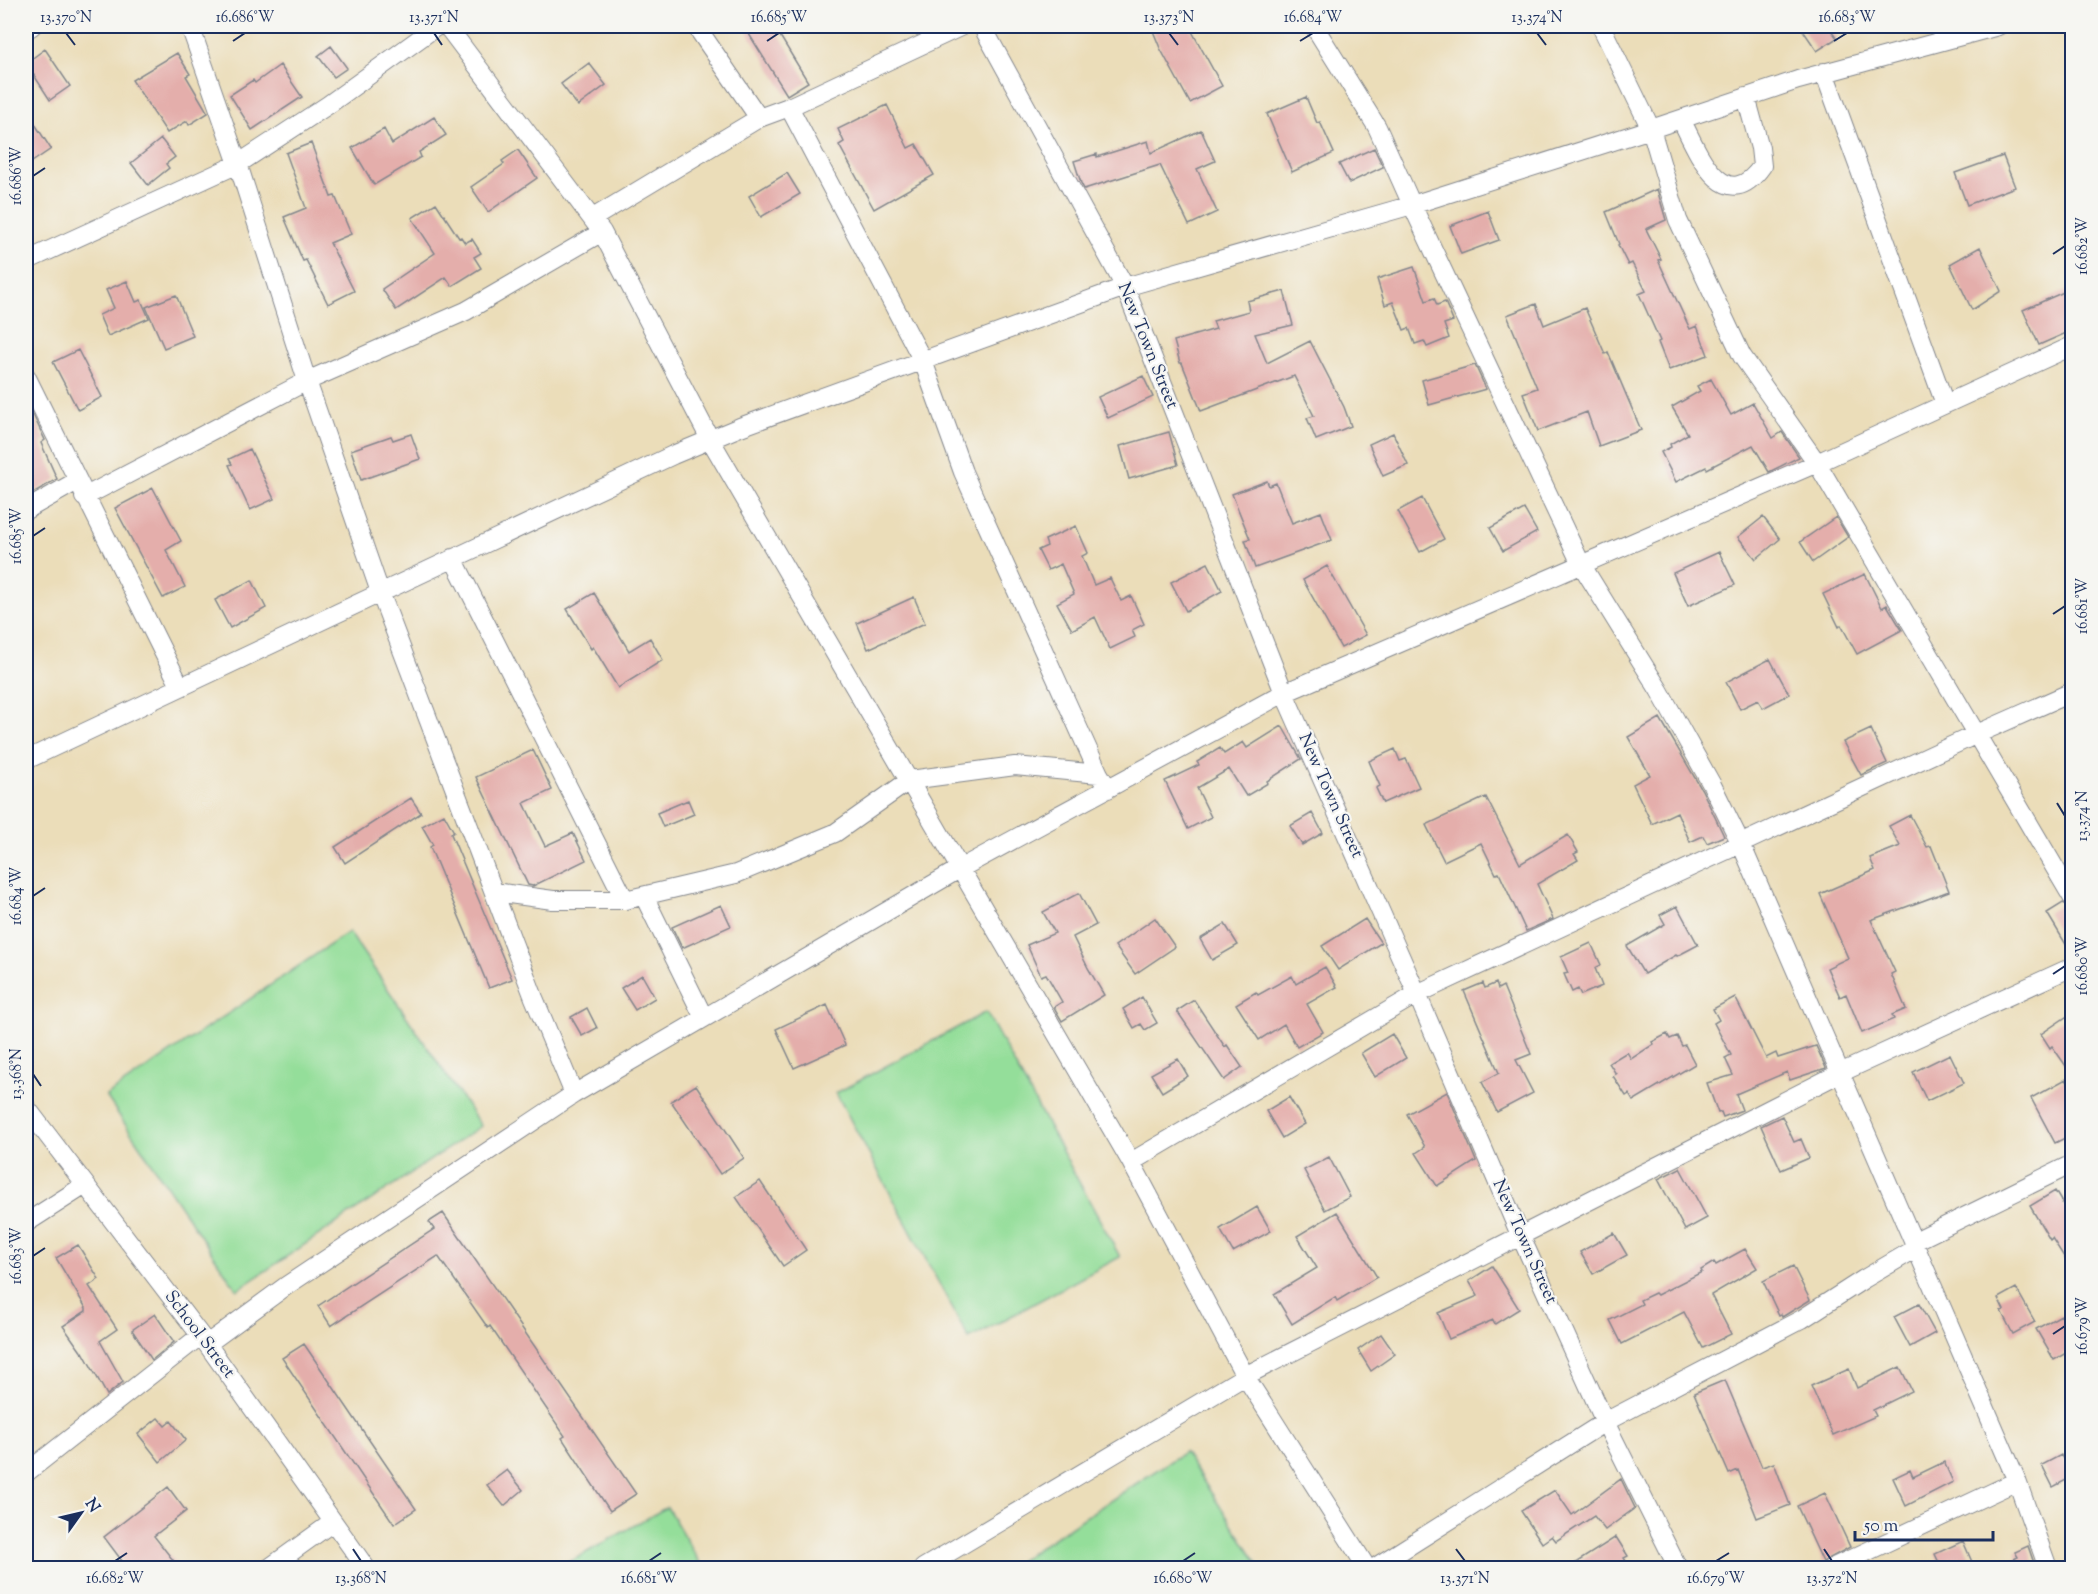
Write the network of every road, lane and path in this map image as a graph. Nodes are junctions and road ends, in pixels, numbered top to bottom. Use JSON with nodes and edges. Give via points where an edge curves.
{"nodes":[{"id":1,"x":32,"y":26,"type":"edge"},
{"id":2,"x":190,"y":26,"type":"edge"},
{"id":3,"x":437,"y":26,"type":"edge"},
{"id":4,"x":447,"y":26,"type":"edge"},
{"id":5,"x":696,"y":26,"type":"edge"},
{"id":6,"x":962,"y":26,"type":"edge"},
{"id":7,"x":982,"y":26,"type":"edge"},
{"id":8,"x":1314,"y":26,"type":"edge"},
{"id":9,"x":1601,"y":26,"type":"edge"},
{"id":10,"x":1997,"y":26,"type":"edge"},
{"id":11,"x":26,"y":30,"type":"edge"},
{"id":12,"x":1824,"y":72,"type":"junction"},
{"id":13,"x":1746,"y":97,"type":"junction"},
{"id":14,"x":789,"y":107,"type":"junction"},
{"id":15,"x":759,"y":118,"type":"junction"},
{"id":16,"x":1681,"y":118,"type":"junction"},
{"id":17,"x":1652,"y":129,"type":"junction"},
{"id":18,"x":238,"y":164,"type":"junction"},
{"id":19,"x":1412,"y":206,"type":"junction"},
{"id":20,"x":598,"y":225,"type":"junction"},
{"id":21,"x":26,"y":261,"type":"edge"},
{"id":22,"x":1125,"y":287,"type":"junction"},
{"id":23,"x":2073,"y":346,"type":"edge"},
{"id":24,"x":923,"y":361,"type":"junction"},
{"id":25,"x":26,"y":376,"type":"edge"},
{"id":26,"x":307,"y":381,"type":"junction"},
{"id":27,"x":1945,"y":404,"type":"junction"},
{"id":28,"x":710,"y":439,"type":"junction"},
{"id":29,"x":1817,"y":463,"type":"junction"},
{"id":30,"x":80,"y":489,"type":"junction"},
{"id":31,"x":26,"y":510,"type":"edge"},
{"id":32,"x":453,"y":558,"type":"junction"},
{"id":33,"x":1581,"y":564,"type":"junction"},
{"id":34,"x":380,"y":592,"type":"junction"},
{"id":35,"x":180,"y":686,"type":"junction"},
{"id":36,"x":2073,"y":692,"type":"edge"},
{"id":37,"x":1284,"y":693,"type":"junction"},
{"id":38,"x":1977,"y":734,"type":"junction"},
{"id":39,"x":26,"y":760,"type":"edge"},
{"id":40,"x":910,"y":780,"type":"junction"},
{"id":41,"x":1104,"y":781,"type":"junction"},
{"id":42,"x":1741,"y":844,"type":"junction"},
{"id":43,"x":961,"y":868,"type":"junction"},
{"id":44,"x":494,"y":892,"type":"junction"},
{"id":45,"x":644,"y":896,"type":"junction"},
{"id":46,"x":2073,"y":897,"type":"edge"},
{"id":47,"x":625,"y":900,"type":"junction"},
{"id":48,"x":2073,"y":967,"type":"edge"},
{"id":49,"x":1418,"y":994,"type":"junction"},
{"id":50,"x":704,"y":1018,"type":"junction"},
{"id":51,"x":1840,"y":1072,"type":"junction"},
{"id":52,"x":574,"y":1094,"type":"junction"},
{"id":53,"x":26,"y":1107,"type":"edge"},
{"id":54,"x":1131,"y":1162,"type":"junction"},
{"id":55,"x":2073,"y":1164,"type":"edge"},
{"id":56,"x":85,"y":1185,"type":"junction"},
{"id":57,"x":26,"y":1223,"type":"edge"},
{"id":58,"x":1521,"y":1237,"type":"junction"},
{"id":59,"x":1914,"y":1246,"type":"junction"},
{"id":60,"x":203,"y":1340,"type":"junction"},
{"id":61,"x":1245,"y":1376,"type":"junction"},
{"id":62,"x":1605,"y":1422,"type":"junction"},
{"id":63,"x":26,"y":1473,"type":"edge"},
{"id":64,"x":2017,"y":1481,"type":"junction"},
{"id":65,"x":333,"y":1522,"type":"junction"},
{"id":66,"x":269,"y":1569,"type":"edge"},
{"id":67,"x":366,"y":1569,"type":"edge"},
{"id":68,"x":923,"y":1569,"type":"edge"},
{"id":69,"x":1367,"y":1569,"type":"edge"},
{"id":70,"x":1374,"y":1569,"type":"edge"},
{"id":71,"x":1678,"y":1569,"type":"edge"},
{"id":72,"x":1832,"y":1569,"type":"edge"},
{"id":73,"x":2048,"y":1569,"type":"edge"}],
"edges":[{"from":1,"to":11,"type":"street"},
{"from":2,"to":18,"type":"street"},
{"from":3,"to":18,"type":"street"},
{"from":4,"to":20,"type":"street"},
{"from":5,"to":15,"type":"street"},
{"from":6,"to":14,"type":"street"},
{"from":7,"to":22,"type":"street","name":"New Town Street"},
{"from":8,"to":19,"type":"street","via":[[1377,126]]},
{"from":9,"to":17,"type":"street"},
{"from":10,"to":12,"type":"street"},
{"from":12,"to":13,"type":"street"},
{"from":12,"to":27,"type":"street"},
{"from":13,"to":16,"type":"street"},
{"from":13,"to":16,"type":"street","via":[[1762,166],[1742,183],[1730,185],[1717,179],[1705,166]]},
{"from":14,"to":15,"type":"street"},
{"from":14,"to":24,"type":"street"},
{"from":15,"to":20,"type":"street"},
{"from":16,"to":17,"type":"street"},
{"from":17,"to":19,"type":"street"},
{"from":17,"to":29,"type":"street","via":[[1678,220],[1742,356]]},
{"from":18,"to":21,"type":"street"},
{"from":18,"to":26,"type":"street"},
{"from":19,"to":22,"type":"street"},
{"from":19,"to":33,"type":"street"},
{"from":20,"to":26,"type":"street","via":[[466,311]]},
{"from":20,"to":28,"type":"street"},
{"from":22,"to":24,"type":"street"},
{"from":22,"to":37,"type":"street","name":"New Town Street"},
{"from":23,"to":27,"type":"street"},
{"from":24,"to":28,"type":"street"},
{"from":24,"to":41,"type":"street","via":[[963,472]]},
{"from":25,"to":30,"type":"street"},
{"from":26,"to":30,"type":"street"},
{"from":26,"to":34,"type":"street"},
{"from":27,"to":29,"type":"street"},
{"from":28,"to":32,"type":"street"},
{"from":28,"to":40,"type":"street"},
{"from":29,"to":33,"type":"street"},
{"from":29,"to":38,"type":"street"},
{"from":30,"to":31,"type":"street"},
{"from":30,"to":35,"type":"street"},
{"from":32,"to":34,"type":"street"},
{"from":32,"to":47,"type":"street"},
{"from":33,"to":37,"type":"street"},
{"from":33,"to":42,"type":"street","via":[[1659,690],[1713,785]]},
{"from":34,"to":35,"type":"street"},
{"from":34,"to":44,"type":"street"},
{"from":35,"to":39,"type":"street"},
{"from":36,"to":38,"type":"street"},
{"from":37,"to":41,"type":"street"},
{"from":37,"to":49,"type":"street","name":"New Town Street"},
{"from":38,"to":42,"type":"street"},
{"from":38,"to":46,"type":"street"},
{"from":40,"to":41,"type":"street","via":[[1015,766]]},
{"from":40,"to":43,"type":"street"},
{"from":40,"to":45,"type":"street","via":[[835,832],[736,874]]},
{"from":41,"to":43,"type":"street"},
{"from":42,"to":49,"type":"street"},
{"from":42,"to":51,"type":"street"},
{"from":43,"to":50,"type":"street"},
{"from":43,"to":54,"type":"street"},
{"from":44,"to":47,"type":"street","via":[[553,900]]},
{"from":44,"to":52,"type":"street"},
{"from":45,"to":47,"type":"street"},
{"from":45,"to":50,"type":"street"},
{"from":48,"to":51,"type":"street"},
{"from":49,"to":54,"type":"street"},
{"from":49,"to":58,"type":"street","name":"New Town Street"},
{"from":50,"to":52,"type":"street"},
{"from":51,"to":58,"type":"street"},
{"from":51,"to":59,"type":"street"},
{"from":52,"to":60,"type":"street"},
{"from":53,"to":56,"type":"street","name":"School Street"},
{"from":54,"to":61,"type":"street"},
{"from":55,"to":59,"type":"street"},
{"from":56,"to":57,"type":"street"},
{"from":56,"to":60,"type":"street","name":"School Street"},
{"from":58,"to":61,"type":"street"},
{"from":58,"to":62,"type":"street","name":"New Town Street"},
{"from":59,"to":62,"type":"street","via":[[1802,1319]]},
{"from":59,"to":64,"type":"street"},
{"from":60,"to":63,"type":"street"},
{"from":60,"to":65,"type":"street","name":"School Street"},
{"from":61,"to":68,"type":"street"},
{"from":61,"to":69,"type":"street"},
{"from":62,"to":70,"type":"street"},
{"from":62,"to":71,"type":"street","name":"New Town Street"},
{"from":64,"to":72,"type":"street"},
{"from":64,"to":73,"type":"street"},
{"from":65,"to":66,"type":"street"},
{"from":65,"to":67,"type":"street","name":"School Street"}]}
